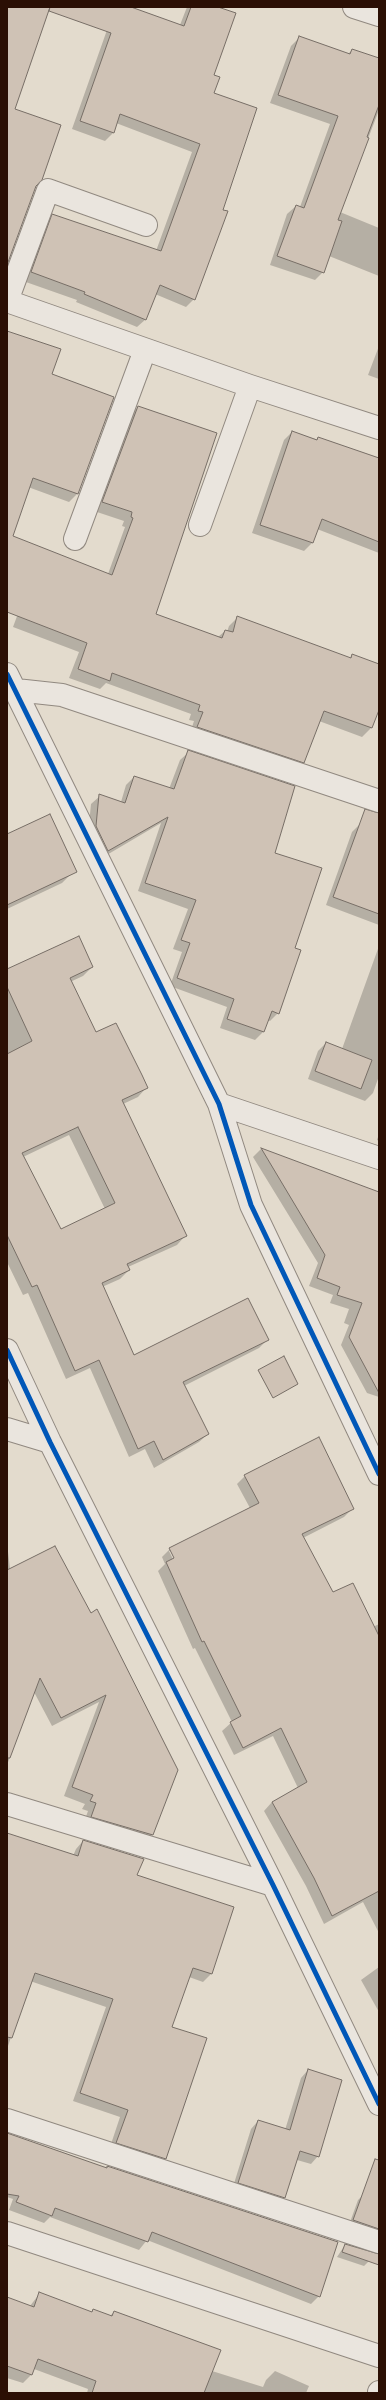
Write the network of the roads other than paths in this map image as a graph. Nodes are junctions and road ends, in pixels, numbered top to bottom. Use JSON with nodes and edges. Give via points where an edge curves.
{"nodes":[{"id":1,"x":354,"y":7,"type":"edge"},
{"id":2,"x":379,"y":15,"type":"edge"},
{"id":3,"x":146,"y":225,"type":"dead end"},
{"id":4,"x":7,"y":301,"type":"edge"},
{"id":5,"x":145,"y":350,"type":"junction"},
{"id":6,"x":250,"y":386,"type":"junction"},
{"id":7,"x":379,"y":428,"type":"edge"},
{"id":8,"x":200,"y":526,"type":"dead end"},
{"id":9,"x":75,"y":539,"type":"dead end"},
{"id":10,"x":11,"y":682,"type":"edge"},
{"id":11,"x":379,"y":801,"type":"edge"},
{"id":12,"x":219,"y":1104,"type":"junction"},
{"id":13,"x":379,"y":1158,"type":"edge"},
{"id":14,"x":7,"y":1350,"type":"edge"},
{"id":15,"x":7,"y":1429,"type":"edge"},
{"id":16,"x":50,"y":1442,"type":"junction"},
{"id":17,"x":379,"y":1474,"type":"edge"},
{"id":18,"x":7,"y":1804,"type":"edge"},
{"id":19,"x":273,"y":1885,"type":"junction"},
{"id":20,"x":379,"y":2104,"type":"edge"},
{"id":21,"x":7,"y":2120,"type":"edge"},
{"id":22,"x":7,"y":2233,"type":"edge"},
{"id":23,"x":379,"y":2242,"type":"edge"},
{"id":24,"x":379,"y":2356,"type":"edge"}],
"edges":[{"from":1,"to":2,"type":"street"},
{"from":3,"to":4,"type":"street","via":[[48,190]]},
{"from":4,"to":5,"type":"street"},
{"from":5,"to":6,"type":"street"},
{"from":5,"to":9,"type":"street"},
{"from":6,"to":7,"type":"street"},
{"from":6,"to":8,"type":"street"},
{"from":10,"to":11,"type":"street","via":[[62,694]]},
{"from":10,"to":12,"type":"street"},
{"from":12,"to":13,"type":"street"},
{"from":12,"to":17,"type":"street","via":[[251,1205]]},
{"from":14,"to":16,"type":"street"},
{"from":15,"to":16,"type":"street"},
{"from":16,"to":19,"type":"street"},
{"from":18,"to":19,"type":"street"},
{"from":19,"to":20,"type":"street"},
{"from":21,"to":23,"type":"street"},
{"from":22,"to":24,"type":"street"}]}
